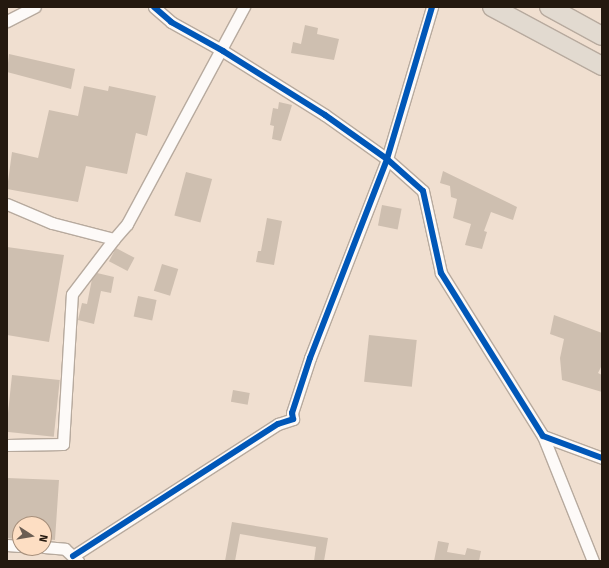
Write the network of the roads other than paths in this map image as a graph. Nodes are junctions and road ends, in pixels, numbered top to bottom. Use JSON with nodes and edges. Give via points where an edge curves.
{"nodes":[{"id":1,"x":35,"y":7,"type":"edge"},
{"id":2,"x":154,"y":7,"type":"edge"},
{"id":3,"x":244,"y":7,"type":"edge"},
{"id":4,"x":432,"y":7,"type":"edge"},
{"id":5,"x":492,"y":7,"type":"edge"},
{"id":6,"x":549,"y":7,"type":"edge"},
{"id":7,"x":7,"y":21,"type":"edge"},
{"id":8,"x":602,"y":36,"type":"edge"},
{"id":9,"x":221,"y":49,"type":"junction"},
{"id":10,"x":602,"y":66,"type":"edge"},
{"id":11,"x":387,"y":159,"type":"junction"},
{"id":12,"x":7,"y":204,"type":"edge"},
{"id":13,"x":114,"y":239,"type":"junction"},
{"id":14,"x":543,"y":436,"type":"junction"},
{"id":15,"x":7,"y":445,"type":"edge"},
{"id":16,"x":602,"y":458,"type":"edge"},
{"id":17,"x":52,"y":548,"type":"edge"},
{"id":18,"x":75,"y":558,"type":"edge"},
{"id":19,"x":593,"y":561,"type":"edge"}],
"edges":[{"from":1,"to":7,"type":"street"},
{"from":2,"to":9,"type":"street","via":[[171,22]]},
{"from":3,"to":9,"type":"street"},
{"from":4,"to":11,"type":"street"},
{"from":5,"to":10,"type":"highway"},
{"from":6,"to":8,"type":"highway"},
{"from":9,"to":11,"type":"street","via":[[325,115]]},
{"from":9,"to":13,"type":"street","via":[[126,224]]},
{"from":11,"to":14,"type":"street","via":[[423,191],[441,273]]},
{"from":11,"to":18,"type":"street","via":[[310,358],[292,413],[293,419],[278,424]]},
{"from":12,"to":13,"type":"street","via":[[52,223]]},
{"from":13,"to":15,"type":"street","via":[[72,294],[63,444]]},
{"from":14,"to":16,"type":"street"},
{"from":14,"to":19,"type":"street"},
{"from":17,"to":18,"type":"street","via":[[66,549]]}]}
